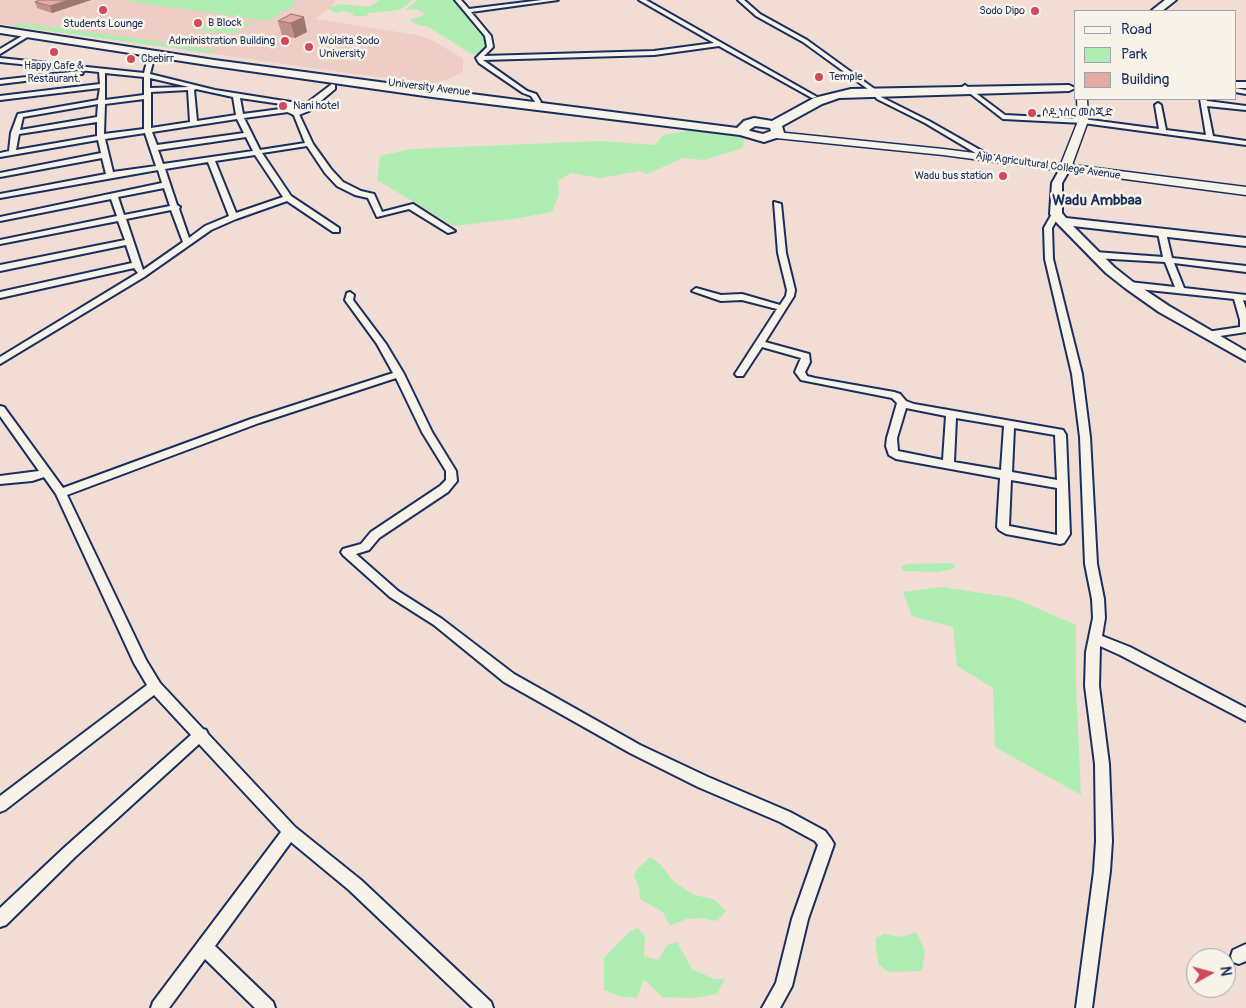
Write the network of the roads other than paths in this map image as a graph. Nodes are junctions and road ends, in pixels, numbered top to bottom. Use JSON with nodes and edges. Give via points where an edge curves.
{"nodes":[{"id":1,"x":458,"y":0,"type":"edge"},
{"id":2,"x":555,"y":0,"type":"edge"},
{"id":3,"x":642,"y":0,"type":"edge"},
{"id":4,"x":741,"y":0,"type":"edge"},
{"id":5,"x":1171,"y":0,"type":"edge"},
{"id":6,"x":1182,"y":0,"type":"edge"},
{"id":7,"x":1157,"y":10,"type":"edge"},
{"id":8,"x":1169,"y":10,"type":"edge"},
{"id":9,"x":468,"y":11,"type":"junction"},
{"id":10,"x":0,"y":30,"type":"edge"},
{"id":11,"x":29,"y":34,"type":"junction"},
{"id":12,"x":722,"y":44,"type":"junction"},
{"id":13,"x":110,"y":46,"type":"junction"},
{"id":14,"x":0,"y":52,"type":"edge"},
{"id":15,"x":152,"y":54,"type":"junction"},
{"id":16,"x":479,"y":58,"type":"junction"},
{"id":17,"x":0,"y":60,"type":"edge"},
{"id":18,"x":217,"y":62,"type":"junction"},
{"id":19,"x":102,"y":71,"type":"junction"},
{"id":20,"x":147,"y":75,"type":"junction"},
{"id":21,"x":0,"y":82,"type":"edge"},
{"id":22,"x":336,"y":84,"type":"junction"},
{"id":23,"x":1071,"y":85,"type":"edge"},
{"id":24,"x":103,"y":86,"type":"junction"},
{"id":25,"x":194,"y":88,"type":"junction"},
{"id":26,"x":966,"y":88,"type":"junction"},
{"id":27,"x":872,"y":90,"type":"junction"},
{"id":28,"x":146,"y":94,"type":"junction"},
{"id":29,"x":236,"y":96,"type":"junction"},
{"id":30,"x":814,"y":97,"type":"junction"},
{"id":31,"x":0,"y":98,"type":"edge"},
{"id":32,"x":1082,"y":100,"type":"edge"},
{"id":33,"x":1203,"y":101,"type":"edge"},
{"id":34,"x":101,"y":102,"type":"junction"},
{"id":35,"x":536,"y":104,"type":"junction"},
{"id":36,"x":1158,"y":105,"type":"dead end"},
{"id":37,"x":22,"y":106,"type":"junction"},
{"id":38,"x":1246,"y":108,"type":"edge"},
{"id":39,"x":293,"y":109,"type":"junction"},
{"id":40,"x":240,"y":118,"type":"junction"},
{"id":41,"x":100,"y":119,"type":"junction"},
{"id":42,"x":1083,"y":121,"type":"junction"},
{"id":43,"x":761,"y":122,"type":"junction"},
{"id":44,"x":194,"y":124,"type":"junction"},
{"id":45,"x":745,"y":128,"type":"junction"},
{"id":46,"x":148,"y":130,"type":"junction"},
{"id":47,"x":776,"y":130,"type":"junction"},
{"id":48,"x":1163,"y":132,"type":"junction"},
{"id":49,"x":15,"y":133,"type":"junction"},
{"id":50,"x":248,"y":135,"type":"junction"},
{"id":51,"x":101,"y":137,"type":"junction"},
{"id":52,"x":1210,"y":139,"type":"junction"},
{"id":53,"x":1246,"y":143,"type":"edge"},
{"id":54,"x":309,"y":144,"type":"junction"},
{"id":55,"x":154,"y":148,"type":"junction"},
{"id":56,"x":12,"y":153,"type":"junction"},
{"id":57,"x":258,"y":153,"type":"junction"},
{"id":58,"x":0,"y":155,"type":"edge"},
{"id":59,"x":104,"y":156,"type":"junction"},
{"id":60,"x":992,"y":159,"type":"junction"},
{"id":61,"x":211,"y":160,"type":"junction"},
{"id":62,"x":161,"y":167,"type":"junction"},
{"id":63,"x":1065,"y":169,"type":"junction"},
{"id":64,"x":0,"y":175,"type":"edge"},
{"id":65,"x":110,"y":175,"type":"junction"},
{"id":66,"x":166,"y":185,"type":"junction"},
{"id":67,"x":1246,"y":191,"type":"edge"},
{"id":68,"x":0,"y":196,"type":"edge"},
{"id":69,"x":114,"y":196,"type":"junction"},
{"id":70,"x":288,"y":198,"type":"junction"},
{"id":71,"x":20,"y":204,"type":"junction"},
{"id":72,"x":777,"y":204,"type":"dead end"},
{"id":73,"x":176,"y":206,"type":"junction"},
{"id":74,"x":233,"y":217,"type":"junction"},
{"id":75,"x":120,"y":218,"type":"junction"},
{"id":76,"x":1059,"y":218,"type":"junction"},
{"id":77,"x":0,"y":219,"type":"edge"},
{"id":78,"x":336,"y":230,"type":"dead end"},
{"id":79,"x":451,"y":231,"type":"dead end"},
{"id":80,"x":1162,"y":233,"type":"junction"},
{"id":81,"x":186,"y":241,"type":"junction"},
{"id":82,"x":0,"y":242,"type":"edge"},
{"id":83,"x":128,"y":242,"type":"junction"},
{"id":84,"x":1246,"y":242,"type":"edge"},
{"id":85,"x":1095,"y":255,"type":"junction"},
{"id":86,"x":1168,"y":260,"type":"junction"},
{"id":87,"x":136,"y":265,"type":"junction"},
{"id":88,"x":0,"y":268,"type":"edge"},
{"id":89,"x":1246,"y":269,"type":"edge"},
{"id":90,"x":141,"y":275,"type":"junction"},
{"id":91,"x":1129,"y":285,"type":"junction"},
{"id":92,"x":1180,"y":290,"type":"junction"},
{"id":93,"x":696,"y":291,"type":"dead end"},
{"id":94,"x":0,"y":295,"type":"edge"},
{"id":95,"x":350,"y":295,"type":"dead end"},
{"id":96,"x":1242,"y":297,"type":"edge"},
{"id":97,"x":782,"y":308,"type":"junction"},
{"id":98,"x":1207,"y":335,"type":"junction"},
{"id":99,"x":760,"y":344,"type":"junction"},
{"id":100,"x":1246,"y":358,"type":"edge"},
{"id":101,"x":0,"y":361,"type":"edge"},
{"id":102,"x":399,"y":374,"type":"junction"},
{"id":103,"x":740,"y":374,"type":"dead end"},
{"id":104,"x":902,"y":403,"type":"junction"},
{"id":105,"x":0,"y":409,"type":"edge"},
{"id":106,"x":951,"y":414,"type":"junction"},
{"id":107,"x":1009,"y":424,"type":"junction"},
{"id":108,"x":948,"y":464,"type":"junction"},
{"id":109,"x":46,"y":473,"type":"junction"},
{"id":110,"x":1007,"y":474,"type":"junction"},
{"id":111,"x":0,"y":480,"type":"edge"},
{"id":112,"x":1062,"y":485,"type":"junction"},
{"id":113,"x":61,"y":493,"type":"junction"},
{"id":114,"x":1096,"y":639,"type":"junction"},
{"id":115,"x":155,"y":687,"type":"junction"},
{"id":116,"x":1246,"y":715,"type":"edge"},
{"id":117,"x":201,"y":734,"type":"junction"},
{"id":118,"x":0,"y":805,"type":"edge"},
{"id":119,"x":290,"y":832,"type":"junction"},
{"id":120,"x":0,"y":919,"type":"edge"},
{"id":121,"x":205,"y":947,"type":"junction"},
{"id":122,"x":158,"y":1008,"type":"edge"},
{"id":123,"x":267,"y":1008,"type":"edge"},
{"id":124,"x":485,"y":1008,"type":"edge"},
{"id":125,"x":770,"y":1008,"type":"edge"},
{"id":126,"x":1084,"y":1008,"type":"edge"}],
"edges":[{"from":1,"to":9,"type":"street"},
{"from":2,"to":9,"type":"street"},
{"from":3,"to":12,"type":"street"},
{"from":4,"to":27,"type":"street","via":[[758,15],[805,41]]},
{"from":5,"to":7,"type":"highway"},
{"from":6,"to":8,"type":"highway"},
{"from":9,"to":16,"type":"street","via":[[490,43]]},
{"from":10,"to":11,"type":"highway","name":"University Avenue"},
{"from":11,"to":13,"type":"highway","name":"University Avenue"},
{"from":11,"to":14,"type":"street"},
{"from":12,"to":16,"type":"street","via":[[654,53]]},
{"from":12,"to":30,"type":"street"},
{"from":13,"to":15,"type":"highway","name":"University Avenue"},
{"from":13,"to":18,"type":"highway","name":"University Avenue"},
{"from":15,"to":18,"type":"highway","name":"University Avenue"},
{"from":15,"to":20,"type":"street"},
{"from":16,"to":35,"type":"street","via":[[525,92],[534,95]]},
{"from":17,"to":19,"type":"street"},
{"from":18,"to":22,"type":"highway","name":"University Avenue"},
{"from":18,"to":35,"type":"highway","name":"University Avenue"},
{"from":19,"to":20,"type":"street"},
{"from":19,"to":21,"type":"street"},
{"from":19,"to":24,"type":"street"},
{"from":20,"to":25,"type":"street"},
{"from":20,"to":28,"type":"street"},
{"from":22,"to":35,"type":"highway","name":"University Avenue"},
{"from":22,"to":39,"type":"main road"},
{"from":22,"to":39,"type":"main road","via":[[309,106]]},
{"from":23,"to":26,"type":"highway"},
{"from":24,"to":34,"type":"street"},
{"from":24,"to":37,"type":"street"},
{"from":25,"to":28,"type":"street"},
{"from":25,"to":29,"type":"street"},
{"from":25,"to":44,"type":"street"},
{"from":26,"to":27,"type":"highway"},
{"from":26,"to":42,"type":"street","via":[[1003,117]]},
{"from":27,"to":30,"type":"highway","via":[[832,92]]},
{"from":27,"to":47,"type":"highway","via":[[827,97]]},
{"from":27,"to":60,"type":"street","via":[[879,98]]},
{"from":28,"to":34,"type":"street"},
{"from":28,"to":46,"type":"street"},
{"from":29,"to":39,"type":"street"},
{"from":29,"to":40,"type":"street"},
{"from":30,"to":43,"type":"highway","via":[[787,114]]},
{"from":31,"to":37,"type":"street"},
{"from":32,"to":42,"type":"main road"},
{"from":33,"to":38,"type":"street"},
{"from":33,"to":52,"type":"street"},
{"from":34,"to":37,"type":"street"},
{"from":34,"to":41,"type":"street"},
{"from":35,"to":45,"type":"highway","name":"University Avenue"},
{"from":36,"to":48,"type":"street"},
{"from":37,"to":49,"type":"street"},
{"from":39,"to":40,"type":"street"},
{"from":39,"to":54,"type":"street"},
{"from":40,"to":44,"type":"street"},
{"from":40,"to":50,"type":"street"},
{"from":41,"to":49,"type":"street"},
{"from":41,"to":51,"type":"street"},
{"from":42,"to":48,"type":"street"},
{"from":42,"to":63,"type":"main road"},
{"from":43,"to":45,"type":"highway"},
{"from":43,"to":47,"type":"highway"},
{"from":44,"to":46,"type":"street"},
{"from":45,"to":47,"type":"highway","via":[[757,138]]},
{"from":46,"to":51,"type":"street"},
{"from":46,"to":55,"type":"street"},
{"from":47,"to":60,"type":"main road","name":"Ajip Agricultural College Avenue"},
{"from":48,"to":52,"type":"street"},
{"from":49,"to":56,"type":"street"},
{"from":50,"to":55,"type":"street"},
{"from":50,"to":57,"type":"street"},
{"from":51,"to":56,"type":"street"},
{"from":51,"to":59,"type":"street"},
{"from":52,"to":53,"type":"street"},
{"from":54,"to":57,"type":"street"},
{"from":54,"to":79,"type":"street","via":[[340,184],[371,196],[380,215],[410,206]]},
{"from":55,"to":62,"type":"street"},
{"from":56,"to":58,"type":"street"},
{"from":57,"to":61,"type":"street"},
{"from":57,"to":70,"type":"street"},
{"from":59,"to":64,"type":"street"},
{"from":59,"to":65,"type":"street"},
{"from":60,"to":63,"type":"main road","name":"Ajip Agricultural College Avenue"},
{"from":61,"to":62,"type":"street"},
{"from":61,"to":74,"type":"street"},
{"from":62,"to":65,"type":"street"},
{"from":62,"to":66,"type":"street"},
{"from":63,"to":67,"type":"main road","name":"Ajip Agricultural College Avenue"},
{"from":63,"to":76,"type":"main road","via":[[1057,183]]},
{"from":65,"to":71,"type":"street"},
{"from":66,"to":69,"type":"street"},
{"from":66,"to":73,"type":"street"},
{"from":68,"to":71,"type":"street"},
{"from":69,"to":71,"type":"street"},
{"from":69,"to":75,"type":"street"},
{"from":70,"to":74,"type":"street"},
{"from":70,"to":78,"type":"street"},
{"from":71,"to":77,"type":"street"},
{"from":72,"to":97,"type":"street","via":[[782,254],[791,290],[789,300]]},
{"from":73,"to":75,"type":"street"},
{"from":73,"to":81,"type":"street"},
{"from":74,"to":81,"type":"street"},
{"from":75,"to":82,"type":"street"},
{"from":75,"to":83,"type":"street"},
{"from":76,"to":80,"type":"main road"},
{"from":76,"to":85,"type":"main road"},
{"from":76,"to":114,"type":"street","via":[[1048,228],[1049,259],[1077,374],[1085,437],[1091,564],[1098,599]]},
{"from":80,"to":84,"type":"main road"},
{"from":80,"to":86,"type":"street"},
{"from":81,"to":90,"type":"street"},
{"from":83,"to":87,"type":"street"},
{"from":83,"to":88,"type":"street"},
{"from":85,"to":86,"type":"street"},
{"from":85,"to":91,"type":"main road"},
{"from":86,"to":89,"type":"street"},
{"from":86,"to":92,"type":"street"},
{"from":87,"to":90,"type":"street"},
{"from":87,"to":94,"type":"street"},
{"from":90,"to":101,"type":"street"},
{"from":91,"to":92,"type":"street"},
{"from":91,"to":98,"type":"main road"},
{"from":92,"to":96,"type":"street"},
{"from":93,"to":97,"type":"street","via":[[721,298],[742,297]]},
{"from":95,"to":102,"type":"street","via":[[349,300]]},
{"from":96,"to":98,"type":"street","via":[[1245,329]]},
{"from":97,"to":99,"type":"street"},
{"from":98,"to":100,"type":"main road"},
{"from":99,"to":103,"type":"street"},
{"from":99,"to":104,"type":"street","via":[[806,356],[800,372],[804,378],[890,394]]},
{"from":102,"to":113,"type":"street","via":[[255,420]]},
{"from":102,"to":125,"type":"street","via":[[427,432],[451,471],[452,481],[375,535],[365,547],[347,552],[394,594],[438,622],[509,678],[635,749],[820,836],[826,844],[800,919],[784,986]]},
{"from":104,"to":106,"type":"street"},
{"from":104,"to":108,"type":"street","via":[[892,438],[893,453]]},
{"from":105,"to":109,"type":"street"},
{"from":106,"to":107,"type":"street"},
{"from":106,"to":108,"type":"street"},
{"from":107,"to":110,"type":"street"},
{"from":107,"to":112,"type":"street","via":[[1060,433]]},
{"from":108,"to":110,"type":"street"},
{"from":109,"to":111,"type":"street"},
{"from":109,"to":113,"type":"street"},
{"from":110,"to":112,"type":"street"},
{"from":110,"to":112,"type":"street","via":[[1003,527],[1057,540],[1064,534]]},
{"from":113,"to":115,"type":"street"},
{"from":114,"to":116,"type":"street"},
{"from":114,"to":126,"type":"street","via":[[1092,652],[1092,686],[1102,764],[1104,841]]},
{"from":115,"to":117,"type":"street"},
{"from":115,"to":118,"type":"street"},
{"from":117,"to":119,"type":"street"},
{"from":117,"to":120,"type":"street"},
{"from":119,"to":121,"type":"street"},
{"from":119,"to":124,"type":"street","via":[[355,885]]},
{"from":121,"to":122,"type":"street"},
{"from":121,"to":123,"type":"street"}]}
